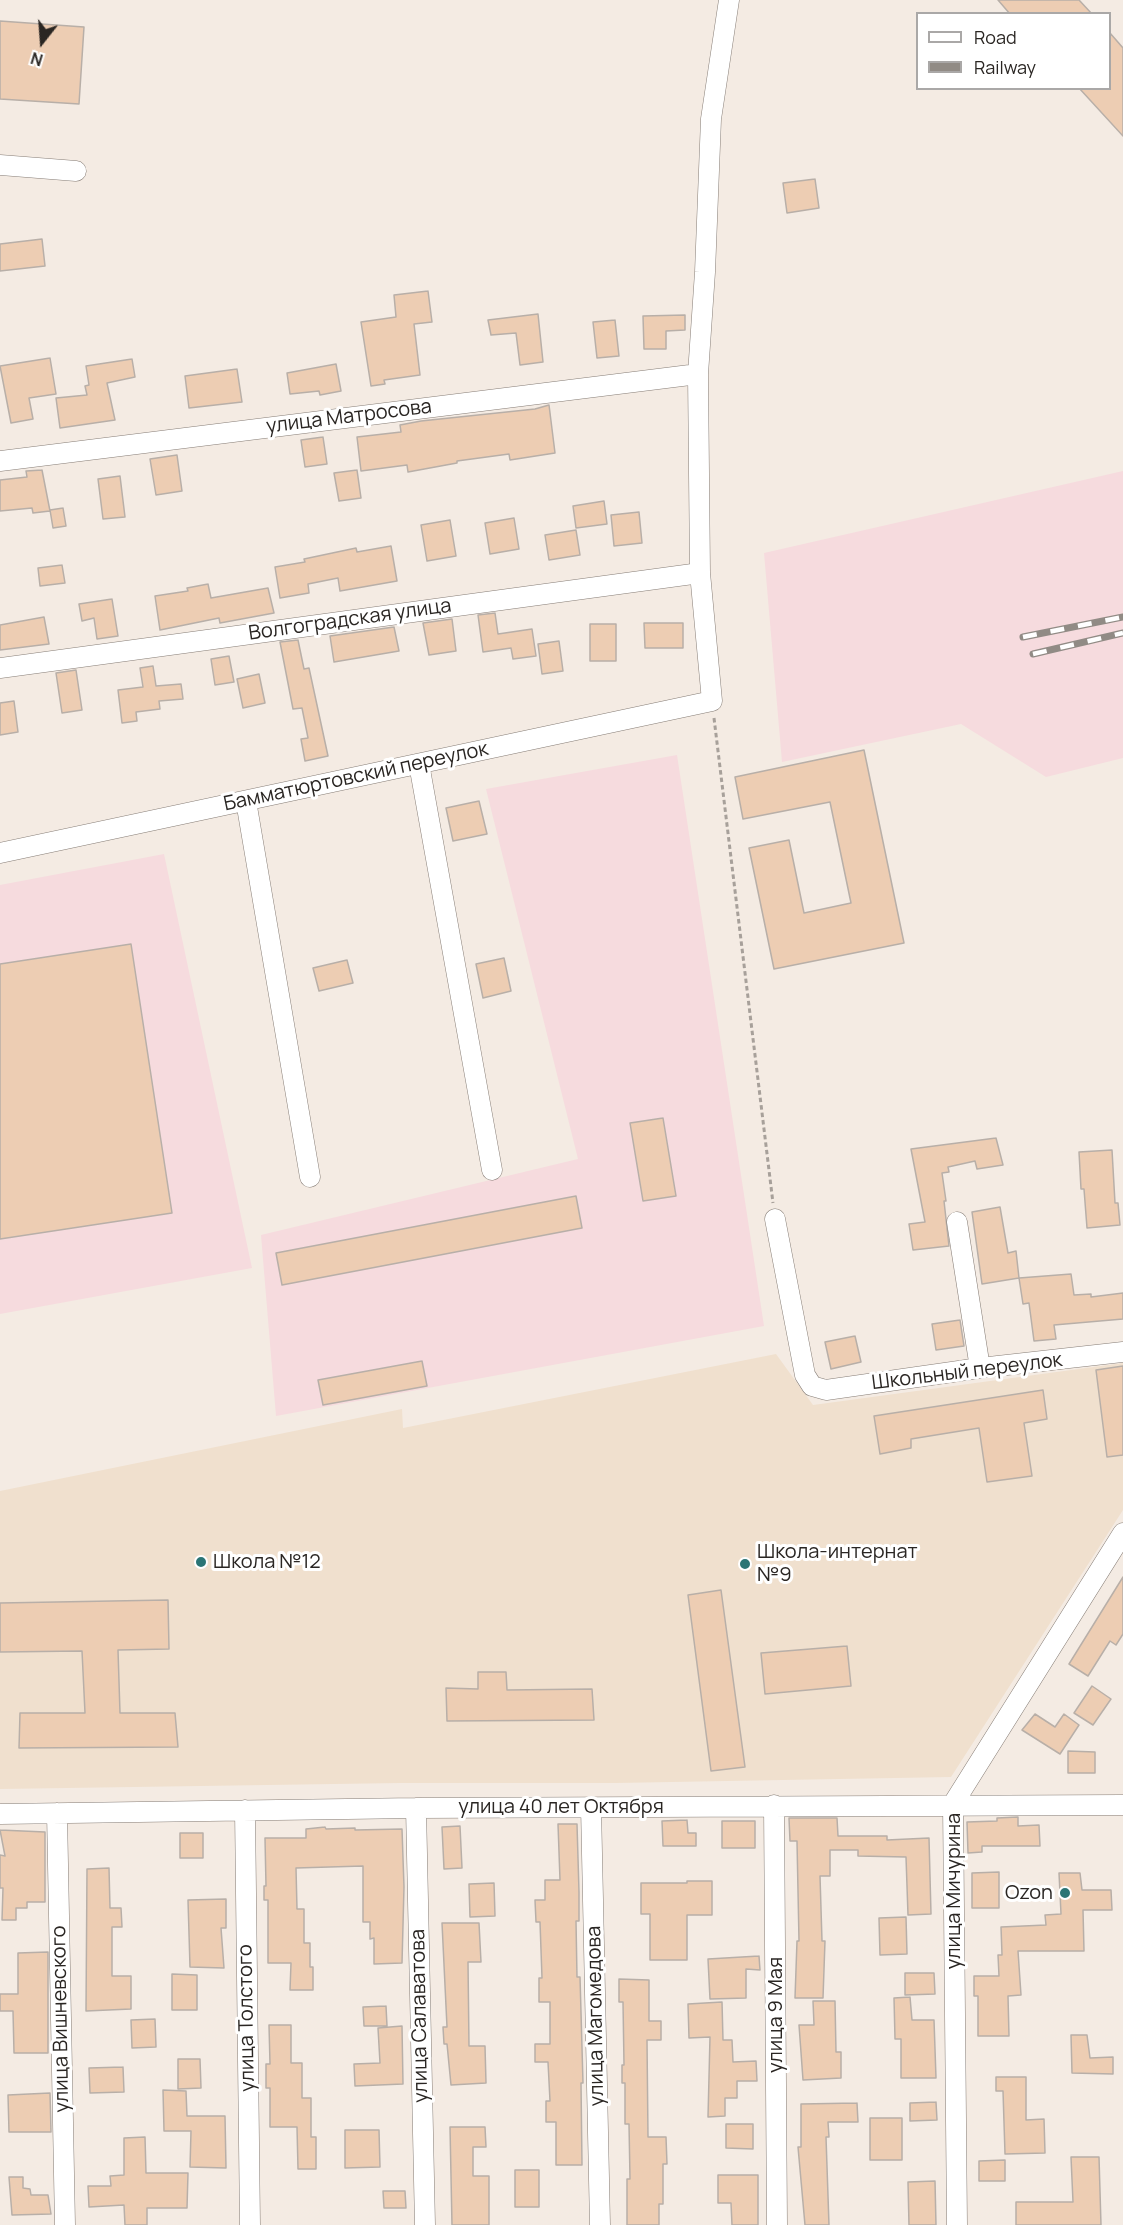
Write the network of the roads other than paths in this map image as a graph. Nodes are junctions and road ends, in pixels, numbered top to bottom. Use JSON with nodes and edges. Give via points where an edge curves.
{"nodes":[{"id":1,"x":729,"y":0,"type":"edge"},
{"id":2,"x":0,"y":165,"type":"edge"},
{"id":3,"x":76,"y":171,"type":"dead end"},
{"id":4,"x":698,"y":374,"type":"junction"},
{"id":5,"x":0,"y":461,"type":"edge"},
{"id":6,"x":700,"y":573,"type":"junction"},
{"id":7,"x":0,"y":668,"type":"edge"},
{"id":8,"x":419,"y":764,"type":"junction"},
{"id":9,"x":246,"y":801,"type":"junction"},
{"id":10,"x":0,"y":853,"type":"edge"},
{"id":11,"x":492,"y":1170,"type":"dead end"},
{"id":12,"x":310,"y":1177,"type":"dead end"},
{"id":13,"x":775,"y":1219,"type":"road end"},
{"id":14,"x":957,"y":1222,"type":"dead end"},
{"id":15,"x":1123,"y":1352,"type":"edge"},
{"id":16,"x":980,"y":1368,"type":"junction"},
{"id":17,"x":1123,"y":1533,"type":"edge"},
{"id":18,"x":952,"y":1804,"type":"junction"},
{"id":19,"x":774,"y":1805,"type":"junction"},
{"id":20,"x":1123,"y":1805,"type":"edge"},
{"id":21,"x":416,"y":1808,"type":"junction"},
{"id":22,"x":591,"y":1808,"type":"junction"},
{"id":23,"x":244,"y":1810,"type":"junction"},
{"id":24,"x":57,"y":1813,"type":"junction"},
{"id":25,"x":0,"y":1814,"type":"edge"},
{"id":26,"x":65,"y":2225,"type":"edge"},
{"id":27,"x":250,"y":2225,"type":"edge"},
{"id":28,"x":425,"y":2225,"type":"edge"},
{"id":29,"x":600,"y":2225,"type":"edge"},
{"id":30,"x":777,"y":2225,"type":"edge"},
{"id":31,"x":957,"y":2225,"type":"edge"}],
"edges":[{"from":1,"to":4,"type":"street","via":[[711,119]]},
{"from":2,"to":3,"type":"street"},
{"from":4,"to":5,"type":"street","name":"улица Матросова"},
{"from":4,"to":6,"type":"street"},
{"from":6,"to":7,"type":"street","name":"Волгоградская улица"},
{"from":6,"to":8,"type":"street","name":"Бамматюртовский переулок","via":[[712,701]]},
{"from":8,"to":9,"type":"street","name":"Бамматюртовский переулок"},
{"from":8,"to":11,"type":"street"},
{"from":9,"to":10,"type":"street","name":"Бамматюртовский переулок"},
{"from":9,"to":12,"type":"street"},
{"from":13,"to":16,"type":"street","name":"Школьный переулок","via":[[805,1375],[812,1386],[826,1390]]},
{"from":14,"to":16,"type":"street"},
{"from":15,"to":16,"type":"street","name":"Школьный переулок"},
{"from":17,"to":18,"type":"street","name":"улица Мичурина"},
{"from":18,"to":19,"type":"street","name":"улица 40 лет Октября"},
{"from":18,"to":20,"type":"street","name":"улица 40 лет Октября"},
{"from":18,"to":31,"type":"street","name":"улица Мичурина"},
{"from":19,"to":22,"type":"street","name":"улица 40 лет Октября"},
{"from":19,"to":30,"type":"street","name":"улица 9 Мая"},
{"from":21,"to":22,"type":"street","name":"улица 40 лет Октября"},
{"from":21,"to":23,"type":"street","name":"улица 40 лет Октября"},
{"from":21,"to":28,"type":"street","name":"улица Салаватова"},
{"from":22,"to":29,"type":"street","name":"улица Магомедова"},
{"from":23,"to":24,"type":"street","name":"улица 40 лет Октября"},
{"from":23,"to":27,"type":"street","name":"улица Толстого"},
{"from":24,"to":25,"type":"street","name":"улица 40 лет Октября"},
{"from":24,"to":26,"type":"street","name":"улица Вишневского"}]}
